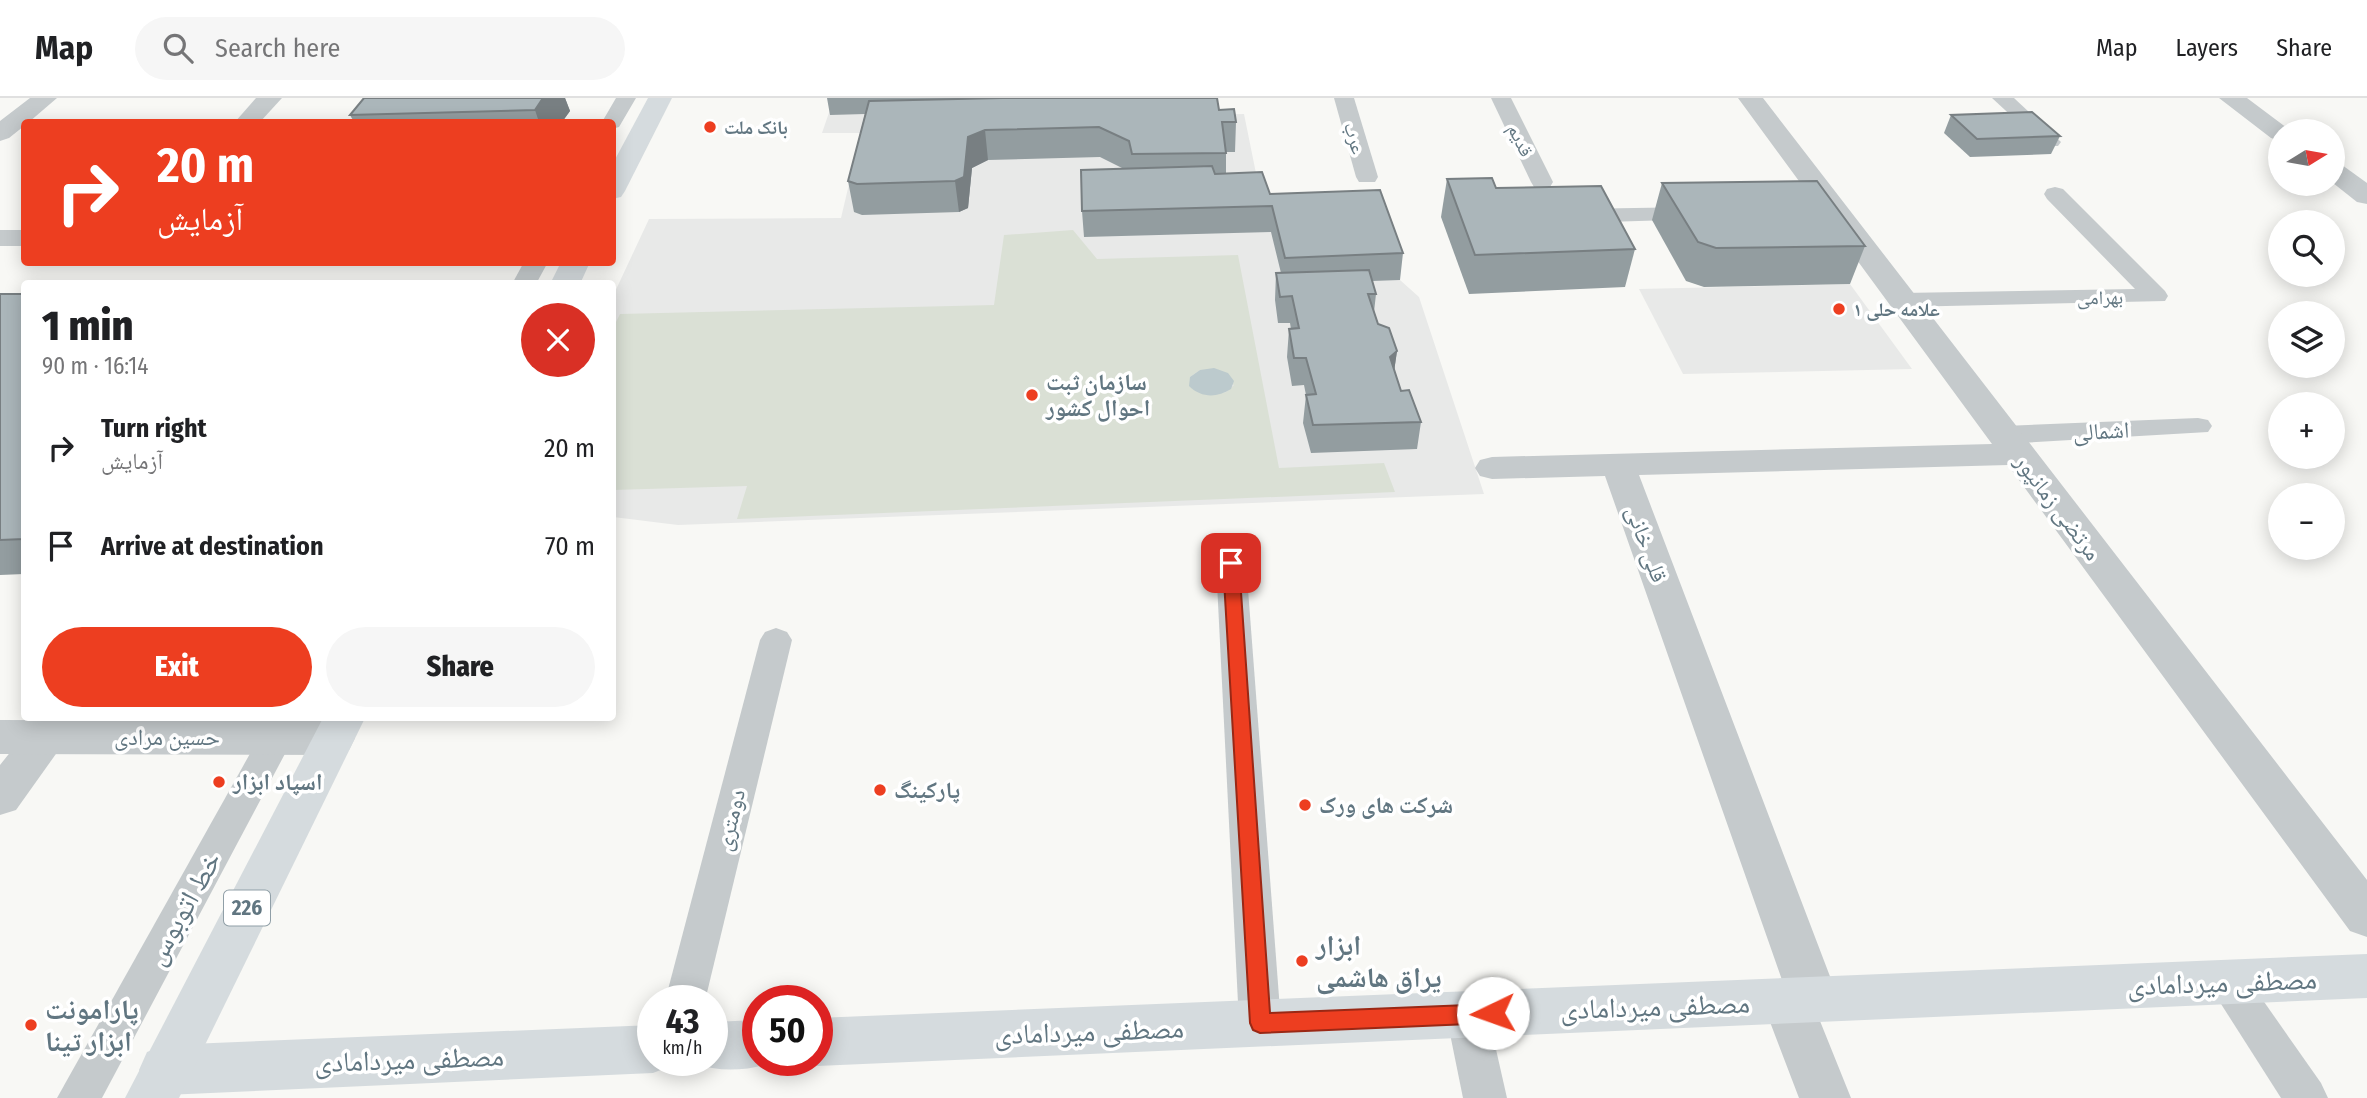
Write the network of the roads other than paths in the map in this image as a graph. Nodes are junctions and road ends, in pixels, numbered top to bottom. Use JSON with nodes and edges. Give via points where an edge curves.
{"nodes":[{"id":1,"x":45,"y":98,"type":"edge"},
{"id":2,"x":270,"y":98,"type":"edge"},
{"id":3,"x":626,"y":98,"type":"edge"},
{"id":4,"x":660,"y":98,"type":"edge"},
{"id":5,"x":1343,"y":98,"type":"edge"},
{"id":6,"x":1501,"y":98,"type":"edge"},
{"id":7,"x":1750,"y":98,"type":"edge"},
{"id":8,"x":2003,"y":98,"type":"edge"},
{"id":9,"x":2231,"y":98,"type":"edge"},
{"id":10,"x":250,"y":119,"type":"edge"},
{"id":11,"x":614,"y":119,"type":"edge"},
{"id":12,"x":2268,"y":125,"type":"edge"},
{"id":13,"x":0,"y":133,"type":"edge"},
{"id":14,"x":2052,"y":143,"type":"edge"},
{"id":15,"x":1367,"y":177,"type":"dead end"},
{"id":16,"x":2345,"y":180,"type":"edge"},
{"id":17,"x":1542,"y":182,"type":"dead end"},
{"id":18,"x":616,"y":183,"type":"edge"},
{"id":19,"x":2055,"y":194,"type":"dead end"},
{"id":20,"x":2367,"y":196,"type":"edge"},
{"id":21,"x":1711,"y":214,"type":"edge"},
{"id":22,"x":1559,"y":217,"type":"edge"},
{"id":23,"x":0,"y":238,"type":"edge"},
{"id":24,"x":21,"y":238,"type":"edge"},
{"id":25,"x":1902,"y":300,"type":"junction"},
{"id":26,"x":2198,"y":426,"type":"dead end"},
{"id":27,"x":2011,"y":445,"type":"junction"},
{"id":28,"x":1618,"y":465,"type":"junction"},
{"id":29,"x":1492,"y":468,"type":"dead end"},
{"id":30,"x":1231,"y":563,"type":"dead end"},
{"id":31,"x":776,"y":640,"type":"dead end"},
{"id":32,"x":281,"y":728,"type":"edge"},
{"id":33,"x":339,"y":728,"type":"edge"},
{"id":34,"x":0,"y":737,"type":"edge"},
{"id":35,"x":47,"y":737,"type":"junction"},
{"id":36,"x":0,"y":797,"type":"edge"},
{"id":37,"x":2367,"y":916,"type":"edge"},
{"id":38,"x":2367,"y":976,"type":"edge"},
{"id":39,"x":2227,"y":982,"type":"junction"},
{"id":40,"x":689,"y":985,"type":"edge"},
{"id":41,"x":1800,"y":1000,"type":"junction"},
{"id":42,"x":1467,"y":1014,"type":"junction"},
{"id":43,"x":1260,"y":1023,"type":"junction"},
{"id":44,"x":833,"y":1041,"type":"edge"},
{"id":45,"x":637,"y":1050,"type":"edge"},
{"id":46,"x":158,"y":1084,"type":"edge"},
{"id":47,"x":79,"y":1098,"type":"edge"},
{"id":48,"x":1485,"y":1098,"type":"edge"},
{"id":49,"x":1825,"y":1098,"type":"edge"},
{"id":50,"x":2306,"y":1098,"type":"edge"}],
"edges":[{"from":1,"to":13,"type":"street"},
{"from":2,"to":10,"type":"street"},
{"from":3,"to":11,"type":"lane"},
{"from":4,"to":18,"type":"main road"},
{"from":5,"to":15,"type":"lane","name":"عرب"},
{"from":6,"to":17,"type":"lane","name":"قدیم"},
{"from":7,"to":25,"type":"street","name":"مرتضی زمانپور","via":[[1822,212]]},
{"from":8,"to":14,"type":"lane"},
{"from":9,"to":12,"type":"street"},
{"from":16,"to":20,"type":"street"},
{"from":19,"to":25,"type":"lane","name":"بهرامی","via":[[2156,296]]},
{"from":21,"to":22,"type":"lane"},
{"from":23,"to":24,"type":"street"},
{"from":25,"to":27,"type":"street","name":"مرتضی زمانپور"},
{"from":26,"to":27,"type":"lane","name":"اشمالی"},
{"from":27,"to":28,"type":"street"},
{"from":27,"to":37,"type":"street","name":"مرتضی زمانپور"},
{"from":28,"to":29,"type":"street"},
{"from":28,"to":41,"type":"street","name":"قلی خانی"},
{"from":30,"to":43,"type":"lane"},
{"from":31,"to":40,"type":"lane","name":"دومتری"},
{"from":32,"to":33,"type":"street","name":"حسین مرادی"},
{"from":32,"to":35,"type":"street","name":"حسین مرادی"},
{"from":32,"to":47,"type":"lane","name":"خط اتوبوس"},
{"from":33,"to":46,"type":"main road","number":"226"},
{"from":34,"to":35,"type":"street","name":"حسین مرادی"},
{"from":35,"to":36,"type":"street"},
{"from":38,"to":39,"type":"main road","name":"مصطفی میردامادی"},
{"from":39,"to":41,"type":"main road","name":"مصطفی میردامادی"},
{"from":39,"to":50,"type":"lane"},
{"from":41,"to":42,"type":"main road","name":"مصطفی میردامادی"},
{"from":41,"to":49,"type":"street","name":"قلی خانی"},
{"from":42,"to":43,"type":"main road","name":"مصطفی میردامادی"},
{"from":42,"to":48,"type":"lane"},
{"from":43,"to":44,"type":"main road","name":"مصطفی میردامادی"},
{"from":45,"to":46,"type":"main road","name":"مصطفی میردامادی"}]}
